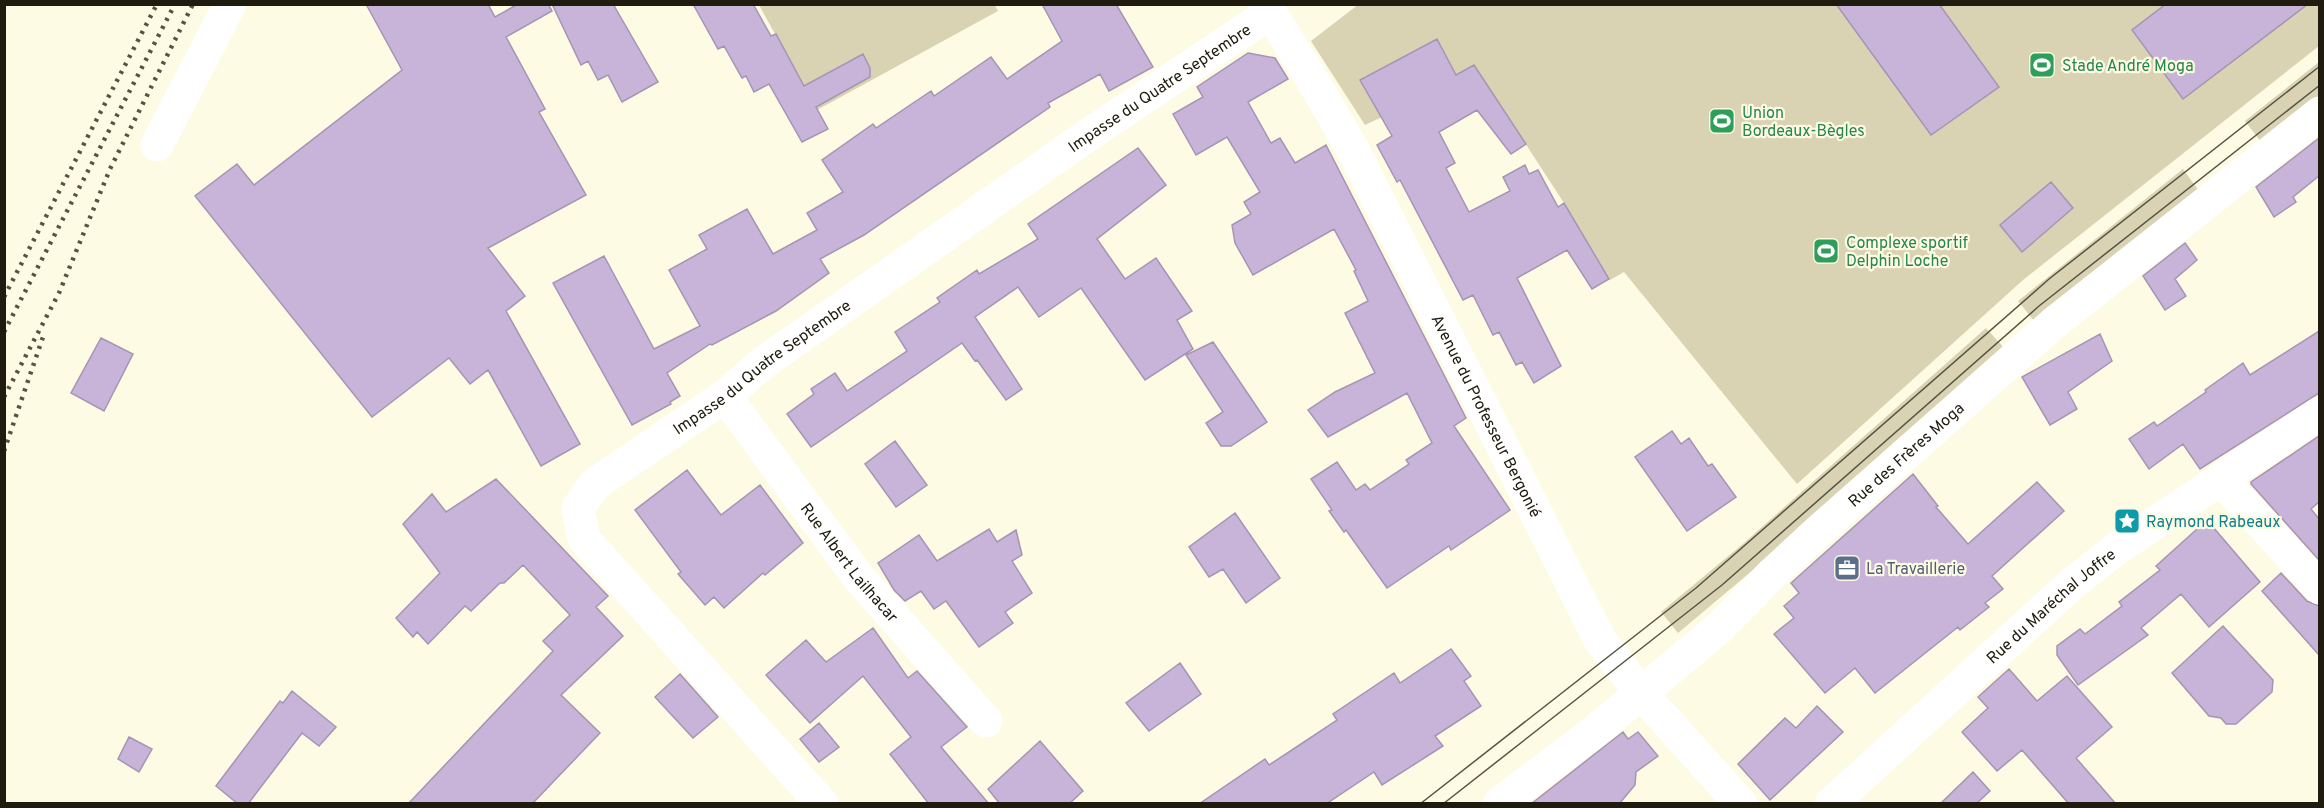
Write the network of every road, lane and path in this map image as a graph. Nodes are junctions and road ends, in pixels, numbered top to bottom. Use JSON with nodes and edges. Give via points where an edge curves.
{"nodes":[{"id":1,"x":230,"y":4,"type":"edge"},
{"id":2,"x":1268,"y":9,"type":"edge"},
{"id":3,"x":2319,"y":113,"type":"edge"},
{"id":4,"x":157,"y":145,"type":"dead end"},
{"id":5,"x":725,"y":396,"type":"junction"},
{"id":6,"x":2319,"y":413,"type":"edge"},
{"id":7,"x":2221,"y":479,"type":"junction"},
{"id":8,"x":2319,"y":588,"type":"edge"},
{"id":9,"x":1640,"y":692,"type":"junction"},
{"id":10,"x":986,"y":721,"type":"dead end"},
{"id":11,"x":822,"y":804,"type":"edge"},
{"id":12,"x":1499,"y":804,"type":"edge"},
{"id":13,"x":1741,"y":804,"type":"edge"},
{"id":14,"x":1831,"y":804,"type":"edge"}],
"edges":[{"from":1,"to":4,"type":"street"},
{"from":2,"to":5,"type":"street","name":"Impasse du Quatre Septembre","via":[[763,363]]},
{"from":2,"to":9,"type":"street","name":"Avenue du Professeur Bergonié","via":[[1352,148],[1596,631]]},
{"from":3,"to":9,"type":"street","name":"Rue des Frères Moga","via":[[2054,323],[1804,543],[1718,629]]},
{"from":5,"to":10,"type":"street","name":"Rue Albert Lailhacar","via":[[859,578]]},
{"from":5,"to":11,"type":"street","name":"Impasse du Quatre Septembre","via":[[595,484],[578,508],[584,539]]},
{"from":6,"to":7,"type":"street","name":"Rue du Maréchal Joffre"},
{"from":7,"to":8,"type":"street"},
{"from":7,"to":14,"type":"street","name":"Rue du Maréchal Joffre","via":[[2074,582]]},
{"from":9,"to":12,"type":"street","name":"Rue des Frères Moga"},
{"from":9,"to":13,"type":"street","name":"Avenue du Professeur Bergonié"}]}
